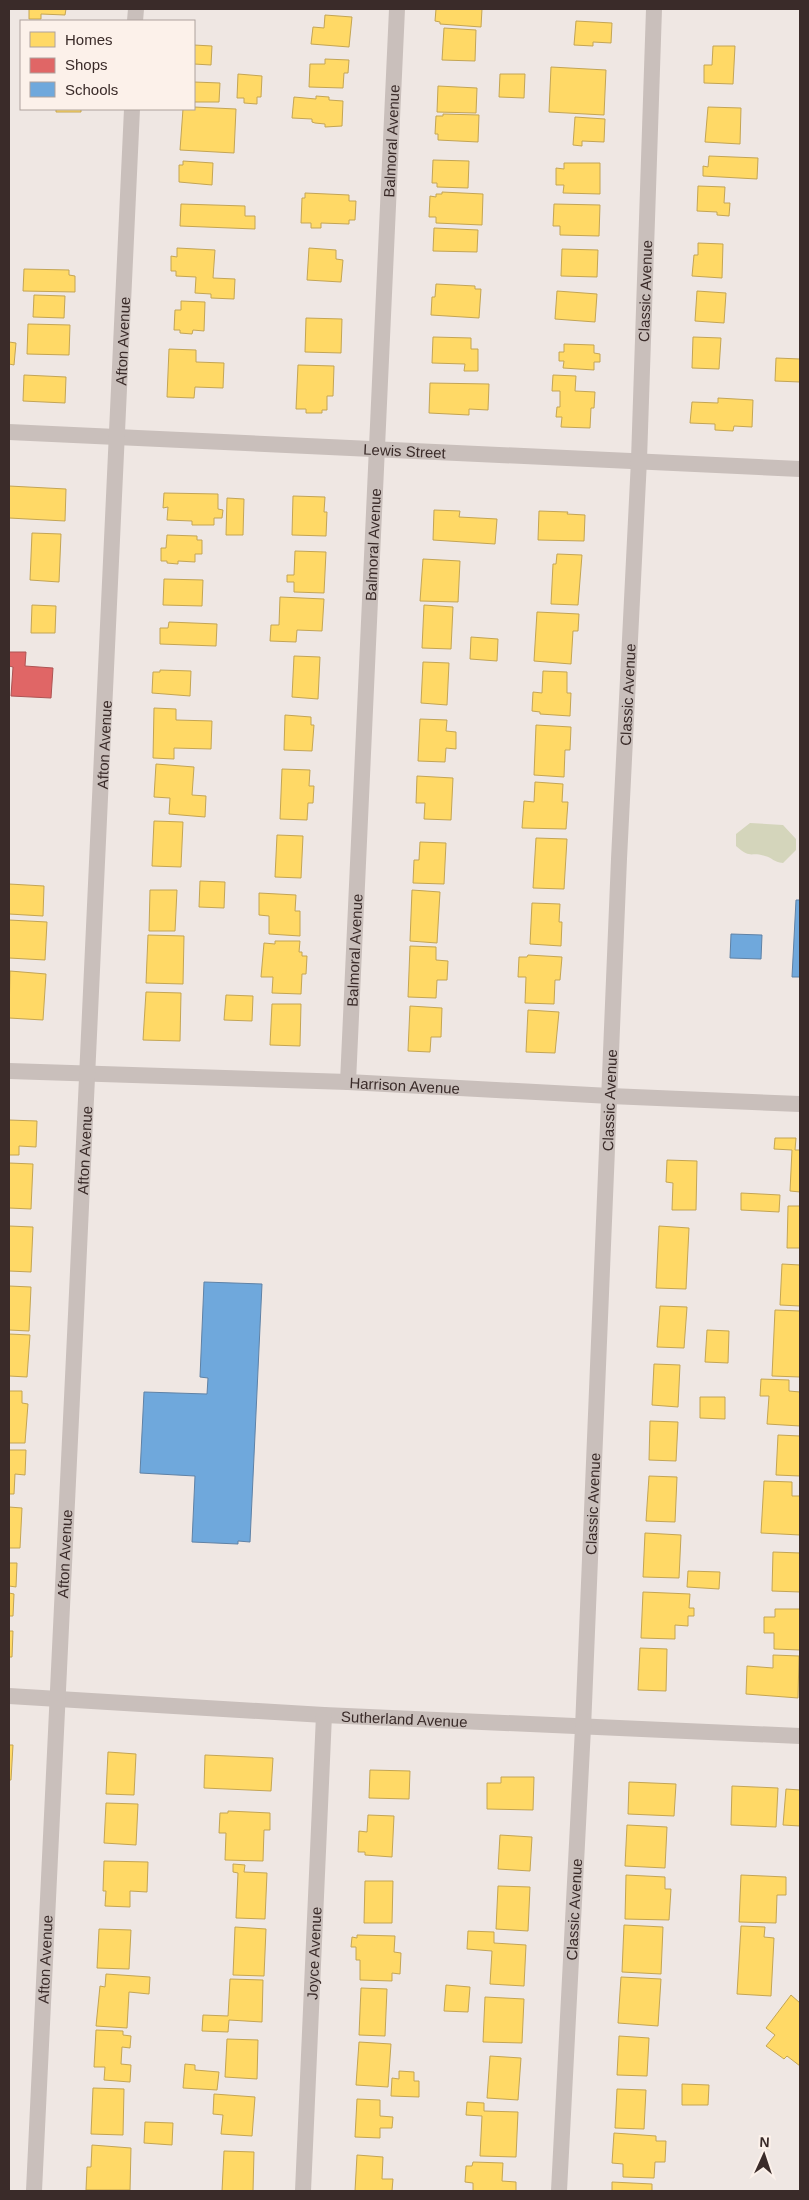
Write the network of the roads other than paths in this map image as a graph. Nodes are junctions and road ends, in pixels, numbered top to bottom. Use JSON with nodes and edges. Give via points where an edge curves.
{"nodes":[{"id":1,"x":397,"y":9,"type":"edge"},
{"id":2,"x":654,"y":9,"type":"edge"},
{"id":3,"x":132,"y":110,"type":"edge"},
{"id":4,"x":9,"y":432,"type":"edge"},
{"id":5,"x":118,"y":437,"type":"junction"},
{"id":6,"x":377,"y":449,"type":"junction"},
{"id":7,"x":639,"y":460,"type":"junction"},
{"id":8,"x":800,"y":469,"type":"edge"},
{"id":9,"x":9,"y":1071,"type":"edge"},
{"id":10,"x":86,"y":1074,"type":"junction"},
{"id":11,"x":348,"y":1082,"type":"junction"},
{"id":12,"x":610,"y":1096,"type":"junction"},
{"id":13,"x":800,"y":1104,"type":"edge"},
{"id":14,"x":9,"y":1696,"type":"edge"},
{"id":15,"x":56,"y":1698,"type":"junction"},
{"id":16,"x":324,"y":1715,"type":"junction"},
{"id":17,"x":583,"y":1728,"type":"junction"},
{"id":18,"x":800,"y":1736,"type":"edge"},
{"id":19,"x":34,"y":2191,"type":"edge"},
{"id":20,"x":303,"y":2191,"type":"edge"},
{"id":21,"x":559,"y":2191,"type":"edge"}],
"edges":[{"from":1,"to":6,"type":"street","name":"Balmoral Avenue"},
{"from":2,"to":7,"type":"street","name":"Classic Avenue"},
{"from":3,"to":5,"type":"street","name":"Afton Avenue"},
{"from":4,"to":5,"type":"street","name":"Lewis Street"},
{"from":5,"to":6,"type":"street","name":"Lewis Street"},
{"from":5,"to":10,"type":"street","name":"Afton Avenue"},
{"from":6,"to":7,"type":"street","name":"Lewis Street"},
{"from":6,"to":11,"type":"street","name":"Balmoral Avenue"},
{"from":7,"to":8,"type":"street","name":"Lewis Street"},
{"from":7,"to":12,"type":"street","name":"Classic Avenue"},
{"from":9,"to":10,"type":"street","name":"Harrison Avenue"},
{"from":10,"to":11,"type":"street","name":"Harrison Avenue"},
{"from":10,"to":15,"type":"street","name":"Afton Avenue"},
{"from":11,"to":12,"type":"street","name":"Harrison Avenue"},
{"from":12,"to":13,"type":"street","name":"Harrison Avenue"},
{"from":12,"to":17,"type":"street","name":"Classic Avenue"},
{"from":14,"to":15,"type":"street","name":"Sutherland Avenue"},
{"from":15,"to":16,"type":"street","name":"Sutherland Avenue"},
{"from":15,"to":19,"type":"street","name":"Afton Avenue"},
{"from":16,"to":17,"type":"street","name":"Sutherland Avenue"},
{"from":16,"to":20,"type":"street","name":"Joyce Avenue"},
{"from":17,"to":18,"type":"street","name":"Sutherland Avenue"},
{"from":17,"to":21,"type":"street","name":"Classic Avenue"}]}
